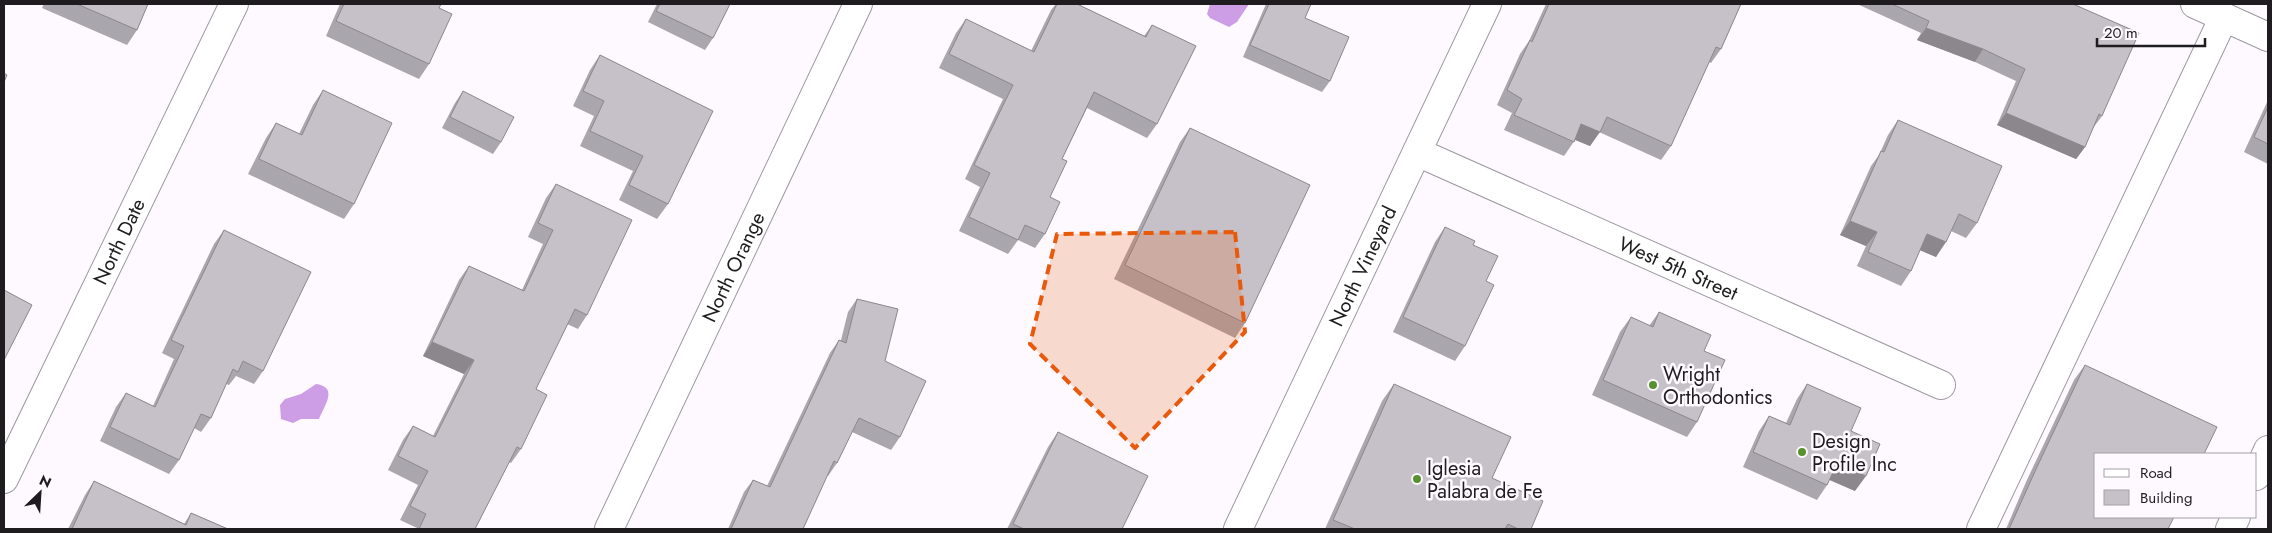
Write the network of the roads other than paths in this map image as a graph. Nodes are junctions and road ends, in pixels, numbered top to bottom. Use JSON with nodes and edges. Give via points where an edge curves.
{"nodes":[{"id":1,"x":234,"y":4,"type":"edge"},
{"id":2,"x":858,"y":4,"type":"edge"},
{"id":3,"x":1487,"y":4,"type":"edge"},
{"id":4,"x":2195,"y":4,"type":"edge"},
{"id":5,"x":2224,"y":17,"type":"junction"},
{"id":6,"x":2268,"y":37,"type":"edge"},
{"id":7,"x":1417,"y":152,"type":"junction"},
{"id":8,"x":1941,"y":385,"type":"dead end"},
{"id":9,"x":2268,"y":450,"type":"edge"},
{"id":10,"x":2257,"y":475,"type":"edge"},
{"id":11,"x":2257,"y":478,"type":"edge"},
{"id":12,"x":4,"y":479,"type":"edge"},
{"id":13,"x":2268,"y":484,"type":"edge"},
{"id":14,"x":609,"y":529,"type":"edge"},
{"id":15,"x":1238,"y":529,"type":"edge"},
{"id":16,"x":1981,"y":529,"type":"edge"}],
"edges":[{"from":1,"to":12,"type":"street","name":"North Date"},
{"from":2,"to":14,"type":"street","name":"North Orange"},
{"from":3,"to":7,"type":"street","name":"North Vineyard"},
{"from":4,"to":5,"type":"street"},
{"from":5,"to":6,"type":"street"},
{"from":5,"to":16,"type":"street"},
{"from":7,"to":8,"type":"street","name":"West 5th Street"},
{"from":7,"to":15,"type":"street","name":"North Vineyard"},
{"from":9,"to":10,"type":"street"},
{"from":11,"to":13,"type":"street"}]}
